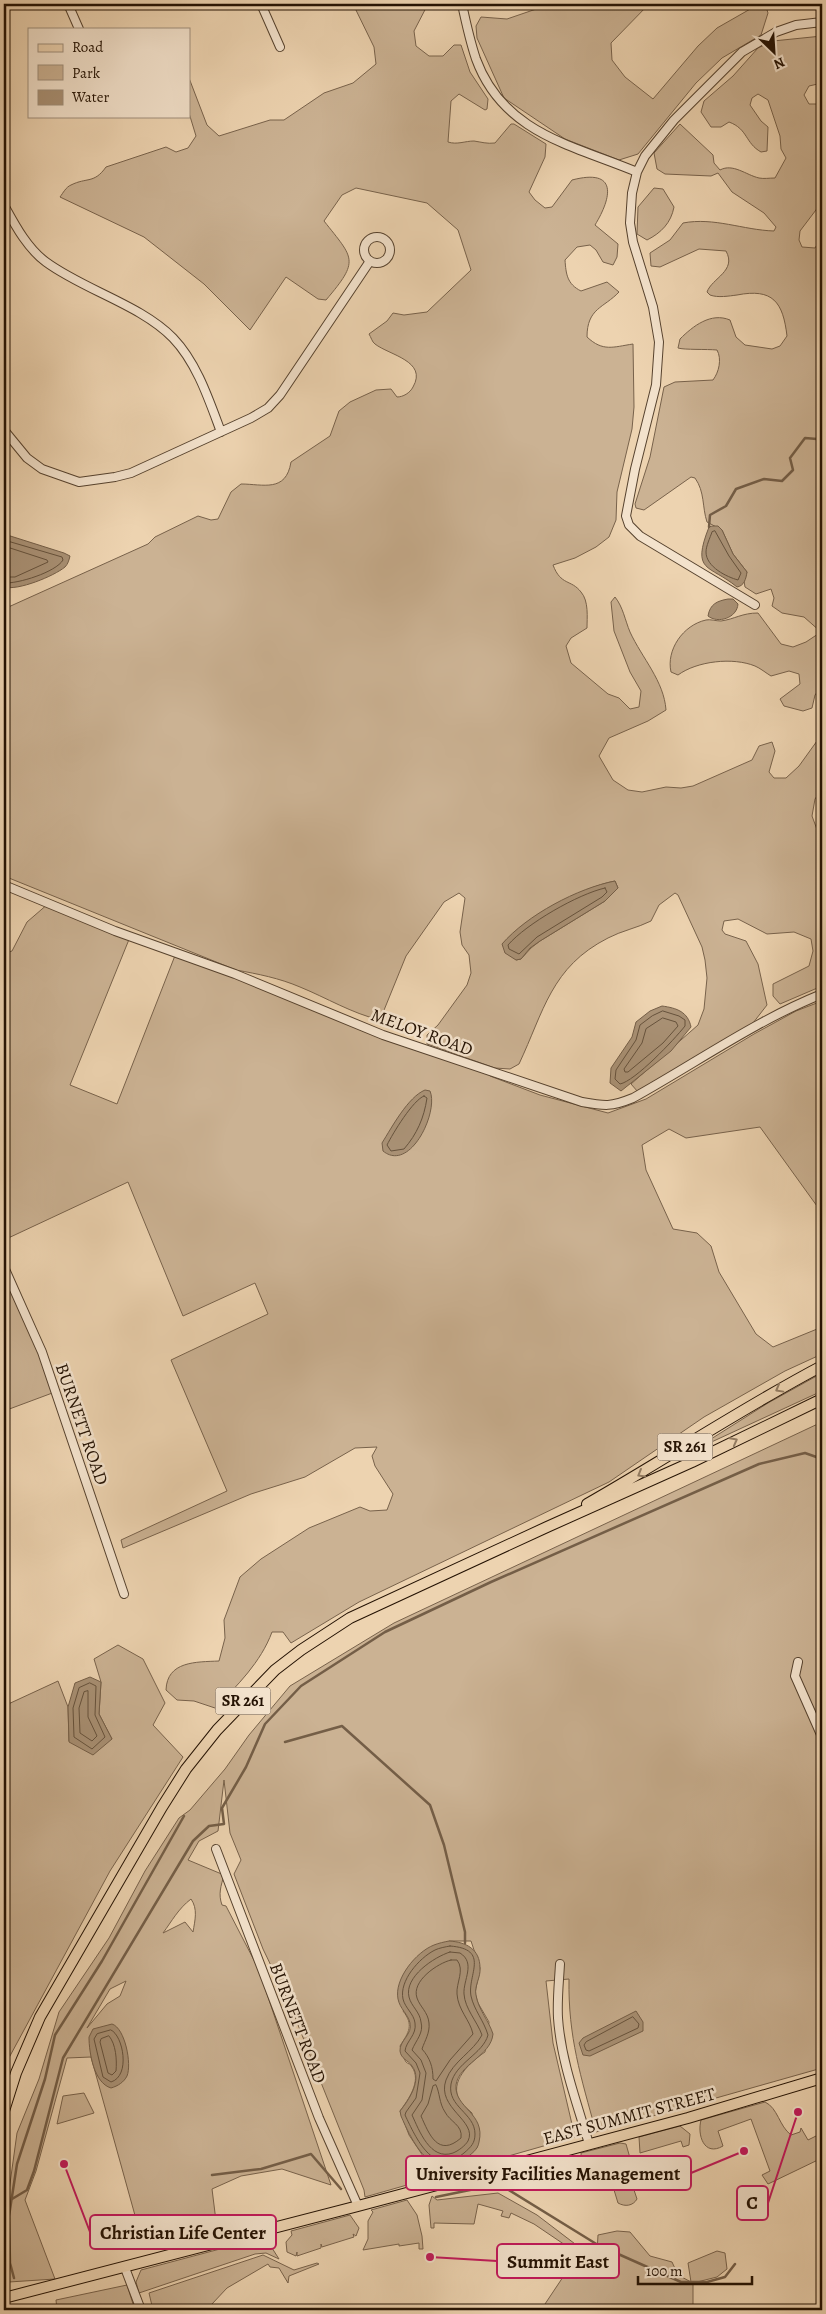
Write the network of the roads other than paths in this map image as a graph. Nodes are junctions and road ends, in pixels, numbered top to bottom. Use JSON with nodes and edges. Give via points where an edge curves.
{"nodes":[{"id":1,"x":68,"y":4,"type":"edge"},
{"id":2,"x":261,"y":4,"type":"edge"},
{"id":3,"x":462,"y":4,"type":"edge"},
{"id":4,"x":822,"y":22,"type":"edge"},
{"id":5,"x":79,"y":28,"type":"edge"},
{"id":6,"x":280,"y":47,"type":"dead end"},
{"id":7,"x":637,"y":172,"type":"junction"},
{"id":8,"x":4,"y":205,"type":"edge"},
{"id":9,"x":370,"y":261,"type":"dead end"},
{"id":10,"x":4,"y":430,"type":"edge"},
{"id":11,"x":221,"y":432,"type":"junction"},
{"id":12,"x":754,"y":605,"type":"dead end"},
{"id":13,"x":4,"y":885,"type":"edge"},
{"id":14,"x":822,"y":994,"type":"edge"},
{"id":15,"x":4,"y":1267,"type":"edge"},
{"id":16,"x":822,"y":1366,"type":"edge"},
{"id":17,"x":822,"y":1399,"type":"edge"},
{"id":18,"x":547,"y":1527,"type":"junction"},
{"id":19,"x":124,"y":1594,"type":"dead end"},
{"id":20,"x":798,"y":1662,"type":"dead end"},
{"id":21,"x":822,"y":1737,"type":"edge"},
{"id":22,"x":216,"y":1849,"type":"dead end"},
{"id":23,"x":560,"y":1964,"type":"dead end"},
{"id":24,"x":822,"y":2078,"type":"edge"},
{"id":25,"x":4,"y":2111,"type":"edge"},
{"id":26,"x":589,"y":2144,"type":"junction"},
{"id":27,"x":358,"y":2206,"type":"junction"},
{"id":28,"x":125,"y":2268,"type":"junction"},
{"id":29,"x":4,"y":2298,"type":"edge"},
{"id":30,"x":141,"y":2310,"type":"edge"}],
"edges":[{"from":1,"to":5,"type":"street"},
{"from":2,"to":6,"type":"street"},
{"from":3,"to":7,"type":"street","via":[[470,39],[485,79],[515,117],[549,138]]},
{"from":4,"to":7,"type":"street","via":[[796,25],[776,32],[742,52],[674,120],[645,156]]},
{"from":7,"to":12,"type":"street","via":[[630,223],[659,342],[656,385],[631,486],[626,516],[628,525],[640,536]]},
{"from":8,"to":11,"type":"street","via":[[23,238],[45,262],[153,322],[174,339],[193,368]]},
{"from":9,"to":11,"type":"street","via":[[280,395],[268,408]]},
{"from":10,"to":11,"type":"street","via":[[27,458],[42,469],[79,482],[131,473]]},
{"from":13,"to":14,"type":"street","name":"MELOY ROAD","via":[[383,1035],[582,1102],[606,1106],[633,1098],[750,1030]]},
{"from":15,"to":19,"type":"street","name":"BURNETT ROAD","via":[[42,1352]]},
{"from":16,"to":18,"type":"main road","number":"SR 261","one_way":true},
{"from":18,"to":17,"type":"main road","number":"SR 261","one_way":true,"via":[[626,1493]]},
{"from":18,"to":25,"type":"main road","number":"SR 261","via":[[350,1618],[292,1657],[241,1703],[177,1783],[93,1924],[32,2033]]},
{"from":20,"to":21,"type":"street","via":[[795,1676]]},
{"from":22,"to":27,"type":"street","name":"BURNETT ROAD","via":[[319,2118]]},
{"from":23,"to":26,"type":"street","via":[[560,2035]]},
{"from":24,"to":26,"type":"main road","name":"EAST SUMMIT STREET"},
{"from":26,"to":27,"type":"main road","name":"EAST SUMMIT STREET"},
{"from":27,"to":28,"type":"main road","name":"EAST SUMMIT STREET"},
{"from":28,"to":29,"type":"main road","name":"EAST SUMMIT STREET"},
{"from":28,"to":30,"type":"street"}]}
